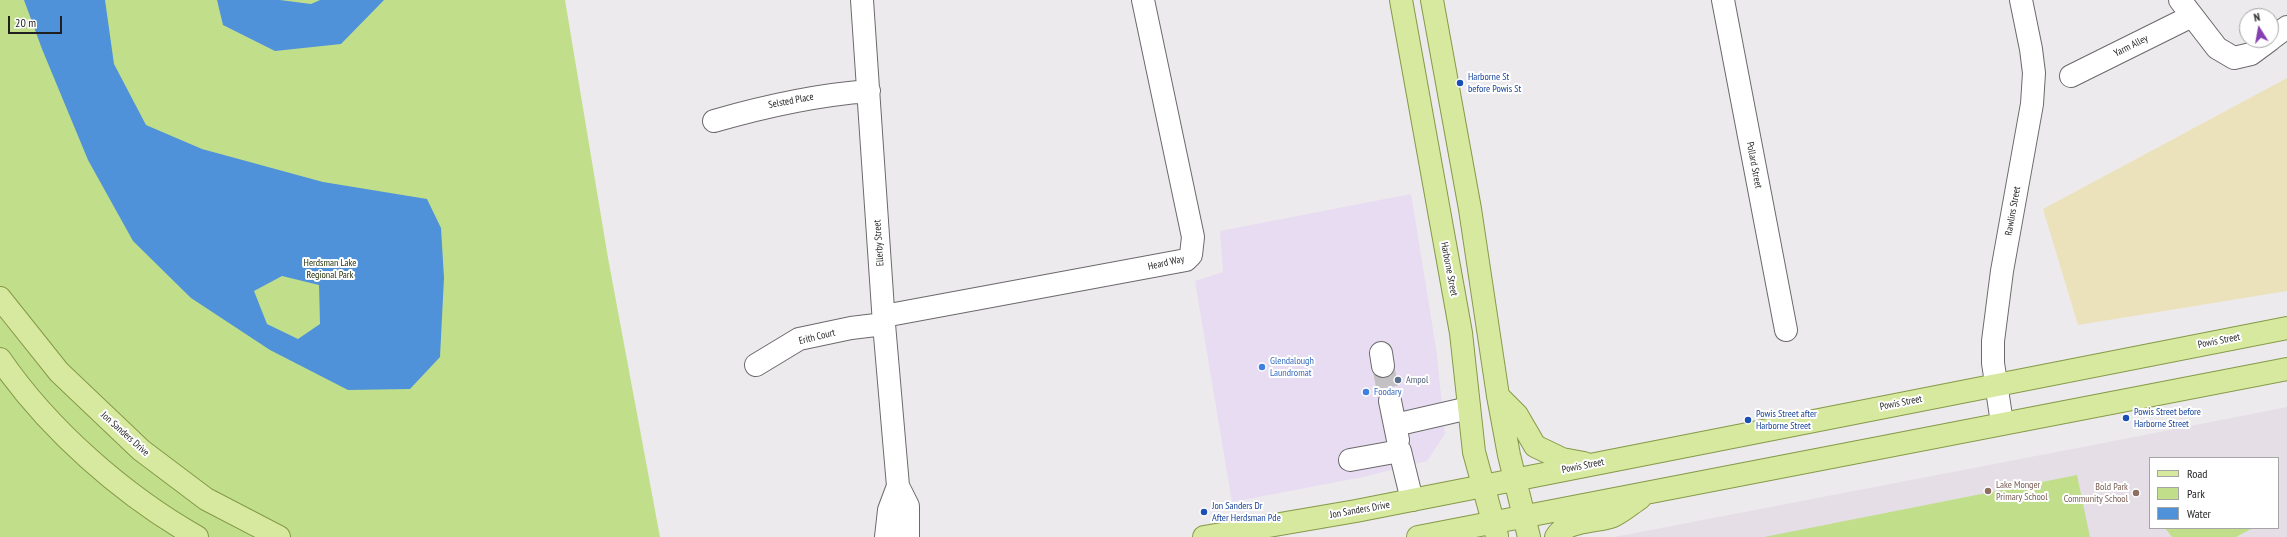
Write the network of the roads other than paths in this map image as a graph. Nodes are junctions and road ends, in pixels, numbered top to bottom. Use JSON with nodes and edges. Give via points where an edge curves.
{"nodes":[{"id":1,"x":862,"y":0,"type":"edge"},
{"id":2,"x":1143,"y":0,"type":"edge"},
{"id":3,"x":1401,"y":0,"type":"edge"},
{"id":4,"x":1432,"y":0,"type":"edge"},
{"id":5,"x":1723,"y":0,"type":"edge"},
{"id":6,"x":2021,"y":0,"type":"edge"},
{"id":7,"x":2189,"y":6,"type":"edge"},
{"id":8,"x":2287,"y":27,"type":"edge"},
{"id":9,"x":2279,"y":33,"type":"edge"},
{"id":10,"x":2260,"y":48,"type":"edge"},
{"id":11,"x":2071,"y":76,"type":"dead end"},
{"id":12,"x":869,"y":91,"type":"junction"},
{"id":13,"x":714,"y":121,"type":"dead end"},
{"id":14,"x":0,"y":298,"type":"edge"},
{"id":15,"x":884,"y":320,"type":"junction"},
{"id":16,"x":2287,"y":328,"type":"edge"},
{"id":17,"x":1786,"y":330,"type":"dead end"},
{"id":18,"x":0,"y":359,"type":"edge"},
{"id":19,"x":756,"y":365,"type":"dead end"},
{"id":20,"x":2287,"y":368,"type":"edge"},
{"id":21,"x":1996,"y":385,"type":"junction"},
{"id":22,"x":1498,"y":396,"type":"junction"},
{"id":23,"x":1390,"y":401,"type":"tunnel mouth"},
{"id":24,"x":1469,"y":408,"type":"junction"},
{"id":25,"x":2002,"y":423,"type":"junction"},
{"id":26,"x":1395,"y":425,"type":"junction"},
{"id":27,"x":1400,"y":451,"type":"junction"},
{"id":28,"x":1350,"y":460,"type":"dead end"},
{"id":29,"x":1590,"y":464,"type":"junction"},
{"id":30,"x":1515,"y":479,"type":"junction"},
{"id":31,"x":898,"y":486,"type":"junction"},
{"id":32,"x":1483,"y":486,"type":"junction"},
{"id":33,"x":1649,"y":492,"type":"junction"},
{"id":34,"x":1412,"y":500,"type":"junction"},
{"id":35,"x":1527,"y":527,"type":"edge"},
{"id":36,"x":1496,"y":530,"type":"edge"},
{"id":37,"x":197,"y":537,"type":"edge"},
{"id":38,"x":279,"y":537,"type":"edge"},
{"id":39,"x":886,"y":537,"type":"edge"},
{"id":40,"x":908,"y":537,"type":"edge"},
{"id":41,"x":1204,"y":537,"type":"edge"},
{"id":42,"x":1418,"y":537,"type":"edge"},
{"id":43,"x":1556,"y":537,"type":"edge"}],
"edges":[{"from":1,"to":12,"type":"street","name":"Ellerby Street"},
{"from":2,"to":15,"type":"street","name":"Heard Way","via":[[1192,237],[1192,255],[1186,260]]},
{"from":3,"to":24,"type":"main road","name":"Harborne Street","via":[[1461,332]]},
{"from":4,"to":22,"type":"main road","via":[[1470,209]]},
{"from":5,"to":17,"type":"street","name":"Pollard Street"},
{"from":6,"to":21,"type":"street","name":"Rawlins Street","via":[[2032,49],[2033,88],[1993,341]]},
{"from":7,"to":10,"type":"street","via":[[2217,48],[2234,58],[2252,54]]},
{"from":7,"to":11,"type":"street","name":"Yarm Alley"},
{"from":8,"to":9,"type":"street"},
{"from":12,"to":13,"type":"street","name":"Selsted Place","via":[[790,100]]},
{"from":12,"to":15,"type":"street","name":"Ellerby Street"},
{"from":14,"to":38,"type":"main road","name":"Jon Sanders Drive","via":[[59,372],[141,450],[206,499]]},
{"from":15,"to":19,"type":"street","name":"Erith Court","via":[[799,340]]},
{"from":15,"to":31,"type":"street","name":"Ellerby Street"},
{"from":16,"to":21,"type":"main road","name":"Powis Street"},
{"from":18,"to":37,"type":"main road","via":[[48,418],[96,464],[134,495]]},
{"from":20,"to":25,"type":"main road"},
{"from":21,"to":25,"type":"street","name":"Rawlins Street"},
{"from":21,"to":29,"type":"main road","name":"Powis Street"},
{"from":22,"to":29,"type":"main road","via":[[1516,415],[1535,446],[1562,459]]},
{"from":22,"to":30,"type":"main road"},
{"from":23,"to":26,"type":"street"},
{"from":24,"to":26,"type":"street"},
{"from":24,"to":32,"type":"main road","name":"Harborne Street","via":[[1474,452]]},
{"from":25,"to":33,"type":"main road"},
{"from":26,"to":27,"type":"street"},
{"from":27,"to":28,"type":"street"},
{"from":27,"to":34,"type":"street"},
{"from":29,"to":30,"type":"main road","name":"Powis Street"},
{"from":30,"to":32,"type":"main road","name":"Jon Sanders Drive"},
{"from":30,"to":35,"type":"main road"},
{"from":31,"to":39,"type":"street","name":"Ellerby Street","via":[[889,510]]},
{"from":31,"to":40,"type":"street","name":"Ellerby Street","via":[[908,506]]},
{"from":32,"to":34,"type":"main road","name":"Jon Sanders Drive"},
{"from":32,"to":36,"type":"main road","name":"Harborne Street"},
{"from":33,"to":35,"type":"main road"},
{"from":33,"to":43,"type":"main road","via":[[1614,516],[1580,522],[1558,533]]},
{"from":34,"to":41,"type":"main road","name":"Jon Sanders Drive"},
{"from":35,"to":36,"type":"main road"},
{"from":36,"to":42,"type":"main road"}]}
